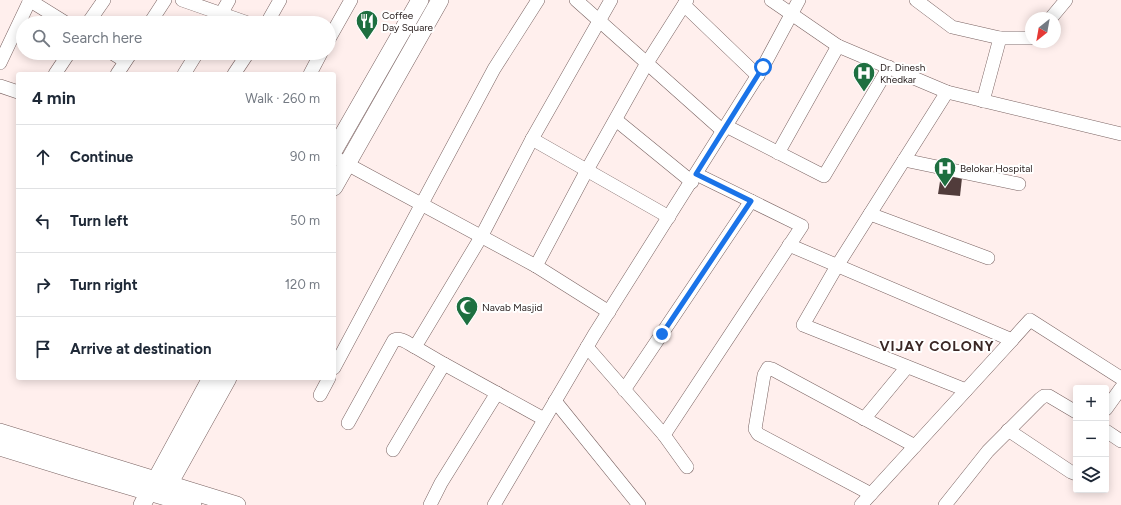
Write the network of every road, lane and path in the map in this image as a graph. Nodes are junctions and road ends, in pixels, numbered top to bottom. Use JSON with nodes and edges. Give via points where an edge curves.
{"nodes":[{"id":1,"x":30,"y":0,"type":"edge"},
{"id":2,"x":104,"y":0,"type":"edge"},
{"id":3,"x":165,"y":0,"type":"edge"},
{"id":4,"x":182,"y":0,"type":"edge"},
{"id":5,"x":229,"y":0,"type":"edge"},
{"id":6,"x":280,"y":0,"type":"edge"},
{"id":7,"x":351,"y":0,"type":"edge"},
{"id":8,"x":420,"y":0,"type":"edge"},
{"id":9,"x":440,"y":0,"type":"edge"},
{"id":10,"x":538,"y":0,"type":"edge"},
{"id":11,"x":576,"y":0,"type":"edge"},
{"id":12,"x":611,"y":0,"type":"edge"},
{"id":13,"x":771,"y":0,"type":"edge"},
{"id":14,"x":799,"y":0,"type":"edge"},
{"id":15,"x":916,"y":0,"type":"edge"},
{"id":16,"x":1062,"y":1,"type":"edge"},
{"id":17,"x":685,"y":3,"type":"edge"},
{"id":18,"x":1055,"y":12,"type":"edge"},
{"id":19,"x":792,"y":14,"type":"junction"},
{"id":20,"x":22,"y":16,"type":"edge"},
{"id":21,"x":55,"y":16,"type":"edge"},
{"id":22,"x":93,"y":16,"type":"edge"},
{"id":23,"x":155,"y":16,"type":"edge"},
{"id":24,"x":215,"y":16,"type":"edge"},
{"id":25,"x":220,"y":16,"type":"edge"},
{"id":26,"x":271,"y":16,"type":"edge"},
{"id":27,"x":599,"y":20,"type":"junction"},
{"id":28,"x":336,"y":27,"type":"edge"},
{"id":29,"x":16,"y":29,"type":"edge"},
{"id":30,"x":1000,"y":38,"type":"junction"},
{"id":31,"x":1025,"y":38,"type":"edge"},
{"id":32,"x":838,"y":46,"type":"junction"},
{"id":33,"x":64,"y":60,"type":"edge"},
{"id":34,"x":126,"y":60,"type":"edge"},
{"id":35,"x":193,"y":60,"type":"edge"},
{"id":36,"x":243,"y":60,"type":"edge"},
{"id":37,"x":317,"y":60,"type":"edge"},
{"id":38,"x":0,"y":63,"type":"edge"},
{"id":39,"x":647,"y":63,"type":"junction"},
{"id":40,"x":889,"y":67,"type":"junction"},
{"id":41,"x":56,"y":72,"type":"edge"},
{"id":42,"x":118,"y":72,"type":"edge"},
{"id":43,"x":185,"y":72,"type":"edge"},
{"id":44,"x":235,"y":72,"type":"edge"},
{"id":45,"x":311,"y":72,"type":"edge"},
{"id":46,"x":758,"y":76,"type":"junction"},
{"id":47,"x":0,"y":86,"type":"edge"},
{"id":48,"x":16,"y":91,"type":"edge"},
{"id":49,"x":947,"y":92,"type":"junction"},
{"id":50,"x":983,"y":101,"type":"junction"},
{"id":51,"x":616,"y":120,"type":"junction"},
{"id":52,"x":725,"y":129,"type":"junction"},
{"id":53,"x":1121,"y":134,"type":"edge"},
{"id":54,"x":532,"y":139,"type":"junction"},
{"id":55,"x":336,"y":147,"type":"edge"},
{"id":56,"x":778,"y":153,"type":"junction"},
{"id":57,"x":904,"y":160,"type":"junction"},
{"id":58,"x":340,"y":161,"type":"edge"},
{"id":59,"x":587,"y":170,"type":"junction"},
{"id":60,"x":336,"y":178,"type":"edge"},
{"id":61,"x":694,"y":178,"type":"junction"},
{"id":62,"x":1019,"y":184,"type":"dead end"},
{"id":63,"x":751,"y":201,"type":"junction"},
{"id":64,"x":421,"y":204,"type":"junction"},
{"id":65,"x":870,"y":214,"type":"junction"},
{"id":66,"x":669,"y":217,"type":"junction"},
{"id":67,"x":481,"y":237,"type":"junction"},
{"id":68,"x":799,"y":250,"type":"junction"},
{"id":69,"x":988,"y":258,"type":"dead end"},
{"id":70,"x":536,"y":266,"type":"junction"},
{"id":71,"x":837,"y":266,"type":"junction"},
{"id":72,"x":609,"y":312,"type":"junction"},
{"id":73,"x":1012,"y":340,"type":"junction"},
{"id":74,"x":415,"y":347,"type":"junction"},
{"id":75,"x":587,"y":347,"type":"junction"},
{"id":76,"x":336,"y":364,"type":"edge"},
{"id":77,"x":444,"y":364,"type":"junction"},
{"id":78,"x":907,"y":367,"type":"junction"},
{"id":79,"x":1121,"y":378,"type":"edge"},
{"id":80,"x":210,"y":380,"type":"edge"},
{"id":81,"x":227,"y":380,"type":"edge"},
{"id":82,"x":328,"y":380,"type":"edge"},
{"id":83,"x":1121,"y":388,"type":"edge"},
{"id":84,"x":624,"y":390,"type":"junction"},
{"id":85,"x":966,"y":390,"type":"junction"},
{"id":86,"x":497,"y":393,"type":"junction"},
{"id":87,"x":320,"y":394,"type":"dead end"},
{"id":88,"x":555,"y":401,"type":"junction"},
{"id":89,"x":1109,"y":405,"type":"edge"},
{"id":90,"x":1073,"y":410,"type":"edge"},
{"id":91,"x":544,"y":419,"type":"junction"},
{"id":92,"x":864,"y":419,"type":"junction"},
{"id":93,"x":348,"y":423,"type":"dead end"},
{"id":94,"x":1008,"y":430,"type":"junction"},
{"id":95,"x":0,"y":432,"type":"edge"},
{"id":96,"x":664,"y":434,"type":"junction"},
{"id":97,"x":915,"y":446,"type":"junction"},
{"id":98,"x":0,"y":447,"type":"edge"},
{"id":99,"x":393,"y":450,"type":"dead end"},
{"id":100,"x":686,"y":467,"type":"dead end"},
{"id":101,"x":1073,"y":472,"type":"edge"},
{"id":102,"x":871,"y":494,"type":"junction"},
{"id":103,"x":157,"y":496,"type":"edge"},
{"id":104,"x":194,"y":505,"type":"edge"},
{"id":105,"x":237,"y":505,"type":"edge"},
{"id":106,"x":430,"y":505,"type":"edge"},
{"id":107,"x":494,"y":505,"type":"edge"},
{"id":108,"x":639,"y":505,"type":"edge"},
{"id":109,"x":862,"y":505,"type":"edge"},
{"id":110,"x":945,"y":505,"type":"edge"}],
"edges":[{"from":1,"to":20,"type":"street"},
{"from":1,"to":21,"type":"street"},
{"from":2,"to":22,"type":"street"},
{"from":3,"to":23,"type":"street"},
{"from":4,"to":24,"type":"street"},
{"from":5,"to":25,"type":"street"},
{"from":6,"to":26,"type":"street"},
{"from":7,"to":28,"type":"street"},
{"from":8,"to":55,"type":"main road"},
{"from":9,"to":58,"type":"main road"},
{"from":10,"to":64,"type":"street","via":[[494,69]]},
{"from":11,"to":27,"type":"street"},
{"from":12,"to":27,"type":"street"},
{"from":13,"to":19,"type":"street"},
{"from":14,"to":19,"type":"street"},
{"from":15,"to":30,"type":"street","via":[[952,27]]},
{"from":16,"to":18,"type":"street"},
{"from":17,"to":39,"type":"street"},
{"from":17,"to":46,"type":"street"},
{"from":19,"to":32,"type":"street"},
{"from":19,"to":46,"type":"street"},
{"from":27,"to":39,"type":"street"},
{"from":27,"to":54,"type":"street"},
{"from":29,"to":38,"type":"street"},
{"from":30,"to":31,"type":"street"},
{"from":30,"to":50,"type":"street"},
{"from":32,"to":40,"type":"street"},
{"from":32,"to":56,"type":"street"},
{"from":33,"to":41,"type":"street"},
{"from":34,"to":42,"type":"street"},
{"from":35,"to":43,"type":"street"},
{"from":36,"to":44,"type":"street"},
{"from":37,"to":45,"type":"street"},
{"from":39,"to":51,"type":"street"},
{"from":39,"to":52,"type":"street"},
{"from":40,"to":49,"type":"street"},
{"from":40,"to":56,"type":"street","via":[[824,176]]},
{"from":46,"to":52,"type":"street"},
{"from":47,"to":48,"type":"street"},
{"from":49,"to":50,"type":"street"},
{"from":49,"to":57,"type":"street"},
{"from":50,"to":53,"type":"street"},
{"from":51,"to":59,"type":"street"},
{"from":51,"to":61,"type":"street"},
{"from":52,"to":56,"type":"street"},
{"from":52,"to":61,"type":"street"},
{"from":54,"to":59,"type":"street"},
{"from":54,"to":67,"type":"street"},
{"from":57,"to":62,"type":"street"},
{"from":57,"to":65,"type":"street"},
{"from":58,"to":60,"type":"main road"},
{"from":58,"to":64,"type":"street"},
{"from":59,"to":66,"type":"street"},
{"from":59,"to":70,"type":"street"},
{"from":61,"to":63,"type":"street"},
{"from":61,"to":66,"type":"street"},
{"from":63,"to":68,"type":"street","via":[[802,226]]},
{"from":63,"to":84,"type":"street"},
{"from":64,"to":67,"type":"street"},
{"from":64,"to":76,"type":"street"},
{"from":65,"to":69,"type":"street"},
{"from":65,"to":71,"type":"street"},
{"from":66,"to":72,"type":"street"},
{"from":67,"to":70,"type":"street"},
{"from":67,"to":74,"type":"street"},
{"from":68,"to":71,"type":"street"},
{"from":68,"to":96,"type":"street"},
{"from":70,"to":72,"type":"street"},
{"from":71,"to":73,"type":"street"},
{"from":71,"to":78,"type":"street","via":[[803,325]]},
{"from":72,"to":75,"type":"street"},
{"from":73,"to":79,"type":"street","via":[[1030,320]]},
{"from":73,"to":85,"type":"street"},
{"from":74,"to":77,"type":"street"},
{"from":74,"to":93,"type":"street","via":[[400,339],[394,340]]},
{"from":75,"to":84,"type":"street"},
{"from":75,"to":88,"type":"street"},
{"from":77,"to":86,"type":"street"},
{"from":77,"to":99,"type":"street"},
{"from":78,"to":85,"type":"street"},
{"from":78,"to":92,"type":"street"},
{"from":80,"to":103,"type":"main road"},
{"from":81,"to":103,"type":"main road"},
{"from":82,"to":87,"type":"street"},
{"from":83,"to":89,"type":"street"},
{"from":84,"to":96,"type":"street"},
{"from":85,"to":97,"type":"street"},
{"from":86,"to":91,"type":"street"},
{"from":86,"to":106,"type":"street"},
{"from":88,"to":91,"type":"street"},
{"from":88,"to":108,"type":"street"},
{"from":90,"to":94,"type":"street","via":[[1053,398],[1044,396]]},
{"from":91,"to":107,"type":"street"},
{"from":92,"to":97,"type":"street"},
{"from":92,"to":102,"type":"street","via":[[772,369],[768,368],[765,371],[755,429],[758,434]]},
{"from":94,"to":101,"type":"street"},
{"from":94,"to":110,"type":"street"},
{"from":95,"to":103,"type":"main road"},
{"from":96,"to":100,"type":"street"},
{"from":97,"to":102,"type":"street"},
{"from":98,"to":103,"type":"main road"},
{"from":102,"to":109,"type":"street"},
{"from":103,"to":104,"type":"main road"},
{"from":103,"to":105,"type":"main road"}]}
